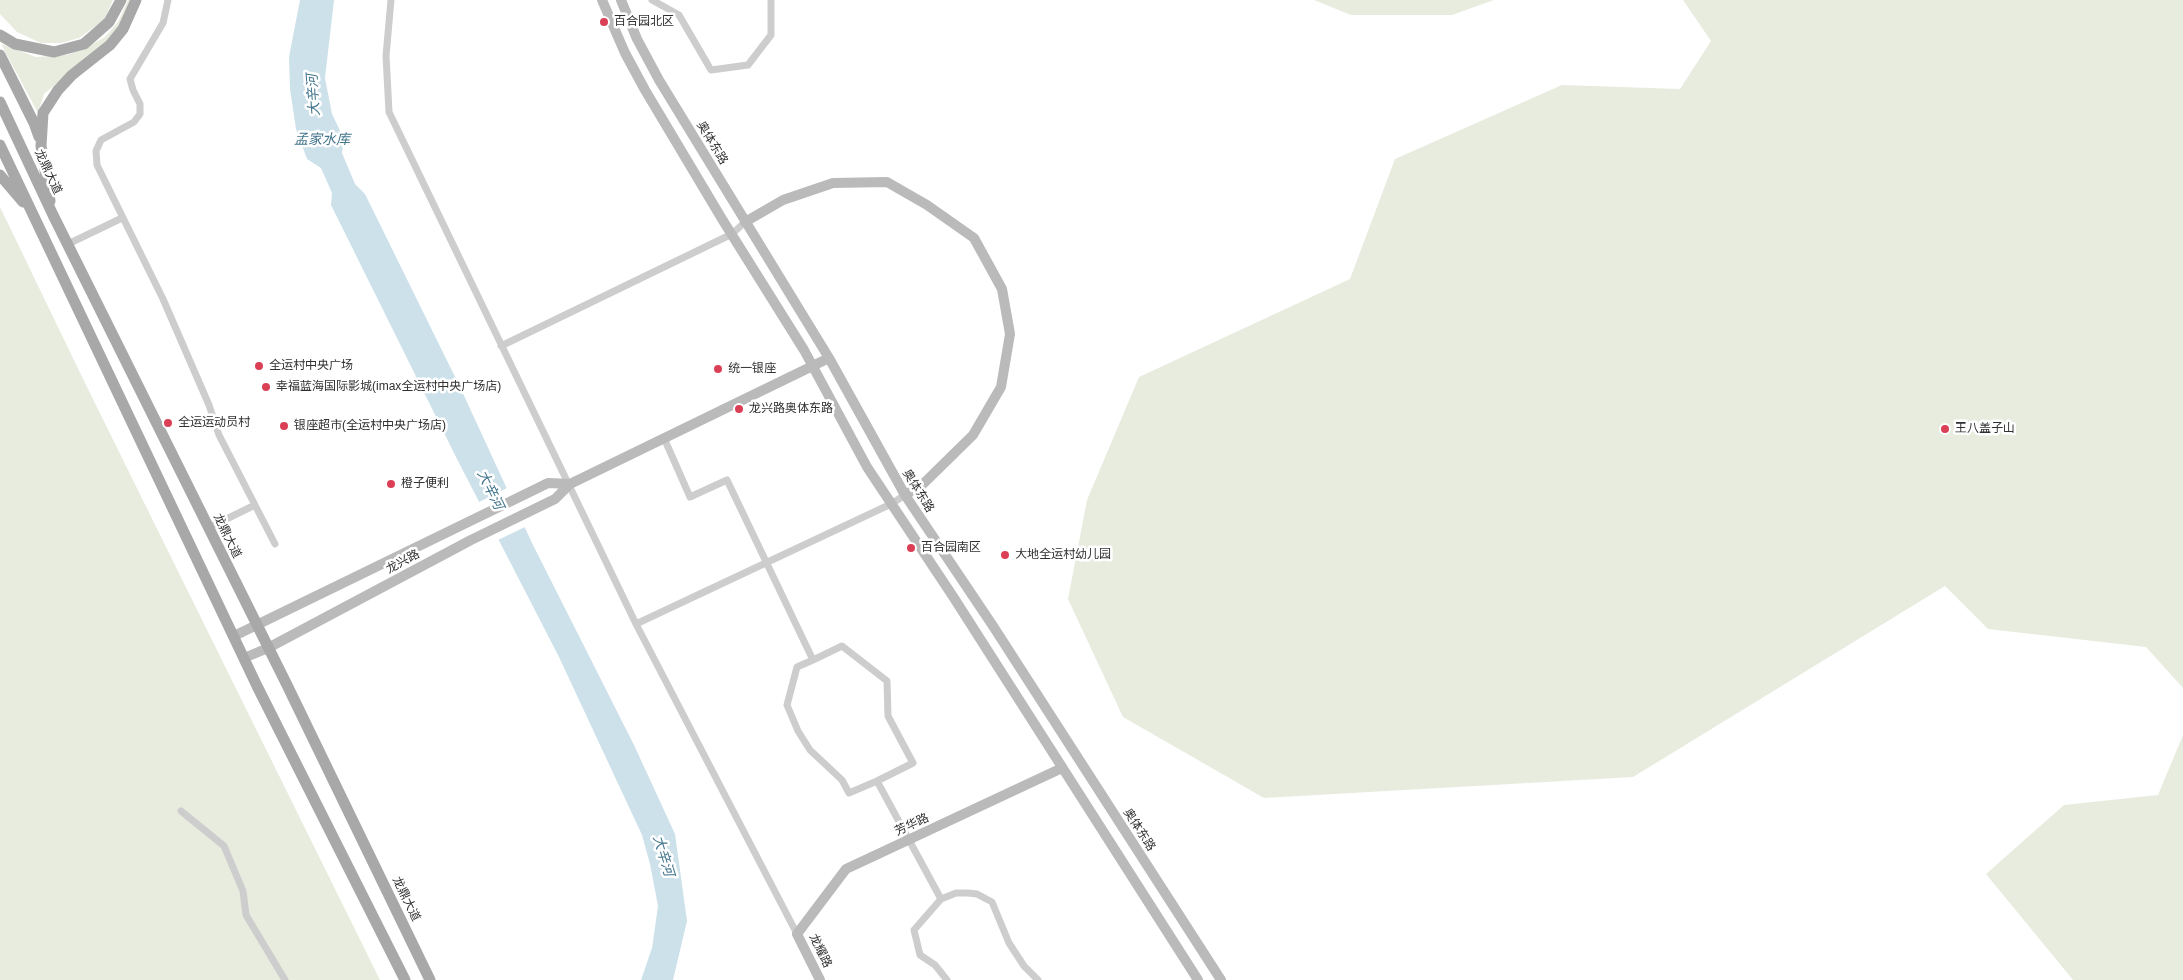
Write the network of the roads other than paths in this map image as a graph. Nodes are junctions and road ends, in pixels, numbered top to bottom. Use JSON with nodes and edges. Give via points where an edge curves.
{"nodes":[{"id":1,"x":121,"y":0,"type":"edge"},
{"id":2,"x":136,"y":0,"type":"edge"},
{"id":3,"x":168,"y":0,"type":"edge"},
{"id":4,"x":391,"y":0,"type":"edge"},
{"id":5,"x":602,"y":0,"type":"edge"},
{"id":6,"x":621,"y":0,"type":"edge"},
{"id":7,"x":652,"y":0,"type":"edge"},
{"id":8,"x":771,"y":0,"type":"edge"},
{"id":9,"x":0,"y":34,"type":"edge"},
{"id":10,"x":0,"y":55,"type":"edge"},
{"id":11,"x":0,"y":102,"type":"edge"},
{"id":12,"x":0,"y":144,"type":"edge"},
{"id":13,"x":42,"y":146,"type":"junction"},
{"id":14,"x":0,"y":175,"type":"edge"},
{"id":15,"x":53,"y":215,"type":"junction"},
{"id":16,"x":122,"y":218,"type":"junction"},
{"id":17,"x":37,"y":220,"type":"junction"},
{"id":18,"x":745,"y":222,"type":"junction"},
{"id":19,"x":732,"y":234,"type":"junction"},
{"id":20,"x":68,"y":244,"type":"junction"},
{"id":21,"x":501,"y":346,"type":"junction"},
{"id":22,"x":829,"y":358,"type":"junction"},
{"id":23,"x":811,"y":366,"type":"junction"},
{"id":24,"x":664,"y":438,"type":"junction"},
{"id":25,"x":570,"y":484,"type":"junction"},
{"id":26,"x":905,"y":495,"type":"junction"},
{"id":27,"x":891,"y":504,"type":"junction"},
{"id":28,"x":255,"y":505,"type":"junction"},
{"id":29,"x":208,"y":528,"type":"junction"},
{"id":30,"x":275,"y":544,"type":"dead end"},
{"id":31,"x":636,"y":624,"type":"junction"},
{"id":32,"x":256,"y":626,"type":"junction"},
{"id":33,"x":234,"y":636,"type":"junction"},
{"id":34,"x":268,"y":648,"type":"junction"},
{"id":35,"x":244,"y":658,"type":"junction"},
{"id":36,"x":813,"y":660,"type":"junction"},
{"id":37,"x":1062,"y":768,"type":"junction"},
{"id":38,"x":877,"y":781,"type":"junction"},
{"id":39,"x":181,"y":811,"type":"dead end"},
{"id":40,"x":908,"y":840,"type":"junction"},
{"id":41,"x":941,"y":899,"type":"junction"},
{"id":42,"x":797,"y":934,"type":"junction"},
{"id":43,"x":285,"y":980,"type":"edge"},
{"id":44,"x":405,"y":980,"type":"edge"},
{"id":45,"x":430,"y":980,"type":"edge"},
{"id":46,"x":820,"y":980,"type":"edge"},
{"id":47,"x":947,"y":980,"type":"edge"},
{"id":48,"x":1038,"y":980,"type":"edge"},
{"id":49,"x":1198,"y":980,"type":"edge"},
{"id":50,"x":1221,"y":980,"type":"edge"}],
"edges":[{"from":1,"to":9,"type":"main road","via":[[110,22],[84,44],[54,52],[15,44]]},
{"from":2,"to":13,"type":"main road","via":[[110,46],[72,75],[43,113]]},
{"from":3,"to":16,"type":"street","via":[[163,23],[130,78],[140,104],[140,114],[134,122],[101,140],[96,151],[97,165]]},
{"from":4,"to":21,"type":"street","via":[[386,56],[389,112]]},
{"from":5,"to":19,"type":"main road","via":[[645,90]]},
{"from":6,"to":18,"type":"main road","name":"奥体东路","via":[[659,80]]},
{"from":7,"to":8,"type":"street","via":[[679,14],[711,70],[748,65],[771,35]]},
{"from":10,"to":13,"type":"main road"},
{"from":11,"to":15,"type":"main road","name":"龙鼎大道"},
{"from":12,"to":17,"type":"main road"},
{"from":13,"to":15,"type":"main road"},
{"from":14,"to":17,"type":"main road"},
{"from":15,"to":20,"type":"main road","name":"龙鼎大道"},
{"from":16,"to":20,"type":"street"},
{"from":16,"to":28,"type":"street","via":[[163,299],[219,435]]},
{"from":17,"to":33,"type":"main road"},
{"from":18,"to":19,"type":"street"},
{"from":18,"to":22,"type":"main road","name":"奥体东路"},
{"from":18,"to":26,"type":"main road","via":[[783,200],[833,183],[886,182],[927,205],[974,238],[1002,289],[1010,334],[1001,388],[973,435],[922,485]]},
{"from":19,"to":21,"type":"street"},
{"from":19,"to":23,"type":"main road"},
{"from":20,"to":29,"type":"main road","name":"龙鼎大道"},
{"from":21,"to":25,"type":"street"},
{"from":22,"to":23,"type":"main road","name":"龙兴路"},
{"from":22,"to":26,"type":"main road","name":"奥体东路"},
{"from":23,"to":24,"type":"main road","name":"龙兴路"},
{"from":23,"to":27,"type":"main road"},
{"from":24,"to":25,"type":"main road","name":"龙兴路"},
{"from":24,"to":36,"type":"street","via":[[690,496],[727,480]]},
{"from":25,"to":31,"type":"street"},
{"from":25,"to":32,"type":"main road","name":"龙兴路","via":[[548,483]]},
{"from":25,"to":34,"type":"main road","name":"龙兴路","via":[[555,499]]},
{"from":26,"to":27,"type":"street"},
{"from":26,"to":50,"type":"main road","name":"奥体东路","via":[[999,634]]},
{"from":27,"to":31,"type":"street"},
{"from":27,"to":37,"type":"main road"},
{"from":28,"to":29,"type":"street"},
{"from":28,"to":30,"type":"street"},
{"from":29,"to":32,"type":"main road","name":"龙鼎大道"},
{"from":31,"to":42,"type":"street"},
{"from":32,"to":33,"type":"main road","name":"龙兴路"},
{"from":32,"to":34,"type":"main road","name":"龙鼎大道"},
{"from":33,"to":35,"type":"main road"},
{"from":34,"to":35,"type":"main road","name":"龙兴路"},
{"from":34,"to":45,"type":"main road","name":"龙鼎大道"},
{"from":35,"to":44,"type":"main road"},
{"from":36,"to":38,"type":"street","via":[[797,667],[787,705],[798,731],[810,750],[842,780],[849,793]]},
{"from":36,"to":38,"type":"street","via":[[842,646],[887,681],[888,716],[913,763]]},
{"from":37,"to":40,"type":"main road","name":"芳华路"},
{"from":37,"to":49,"type":"main road"},
{"from":38,"to":40,"type":"street"},
{"from":39,"to":43,"type":"street","via":[[224,846],[243,891],[246,915]]},
{"from":40,"to":41,"type":"street"},
{"from":40,"to":42,"type":"main road","name":"芳华路","via":[[846,869]]},
{"from":41,"to":47,"type":"street","via":[[914,930],[920,955]]},
{"from":41,"to":48,"type":"street","via":[[956,893],[968,893],[992,902],[1009,943]]},
{"from":42,"to":46,"type":"main road","name":"龙耀路"}]}
